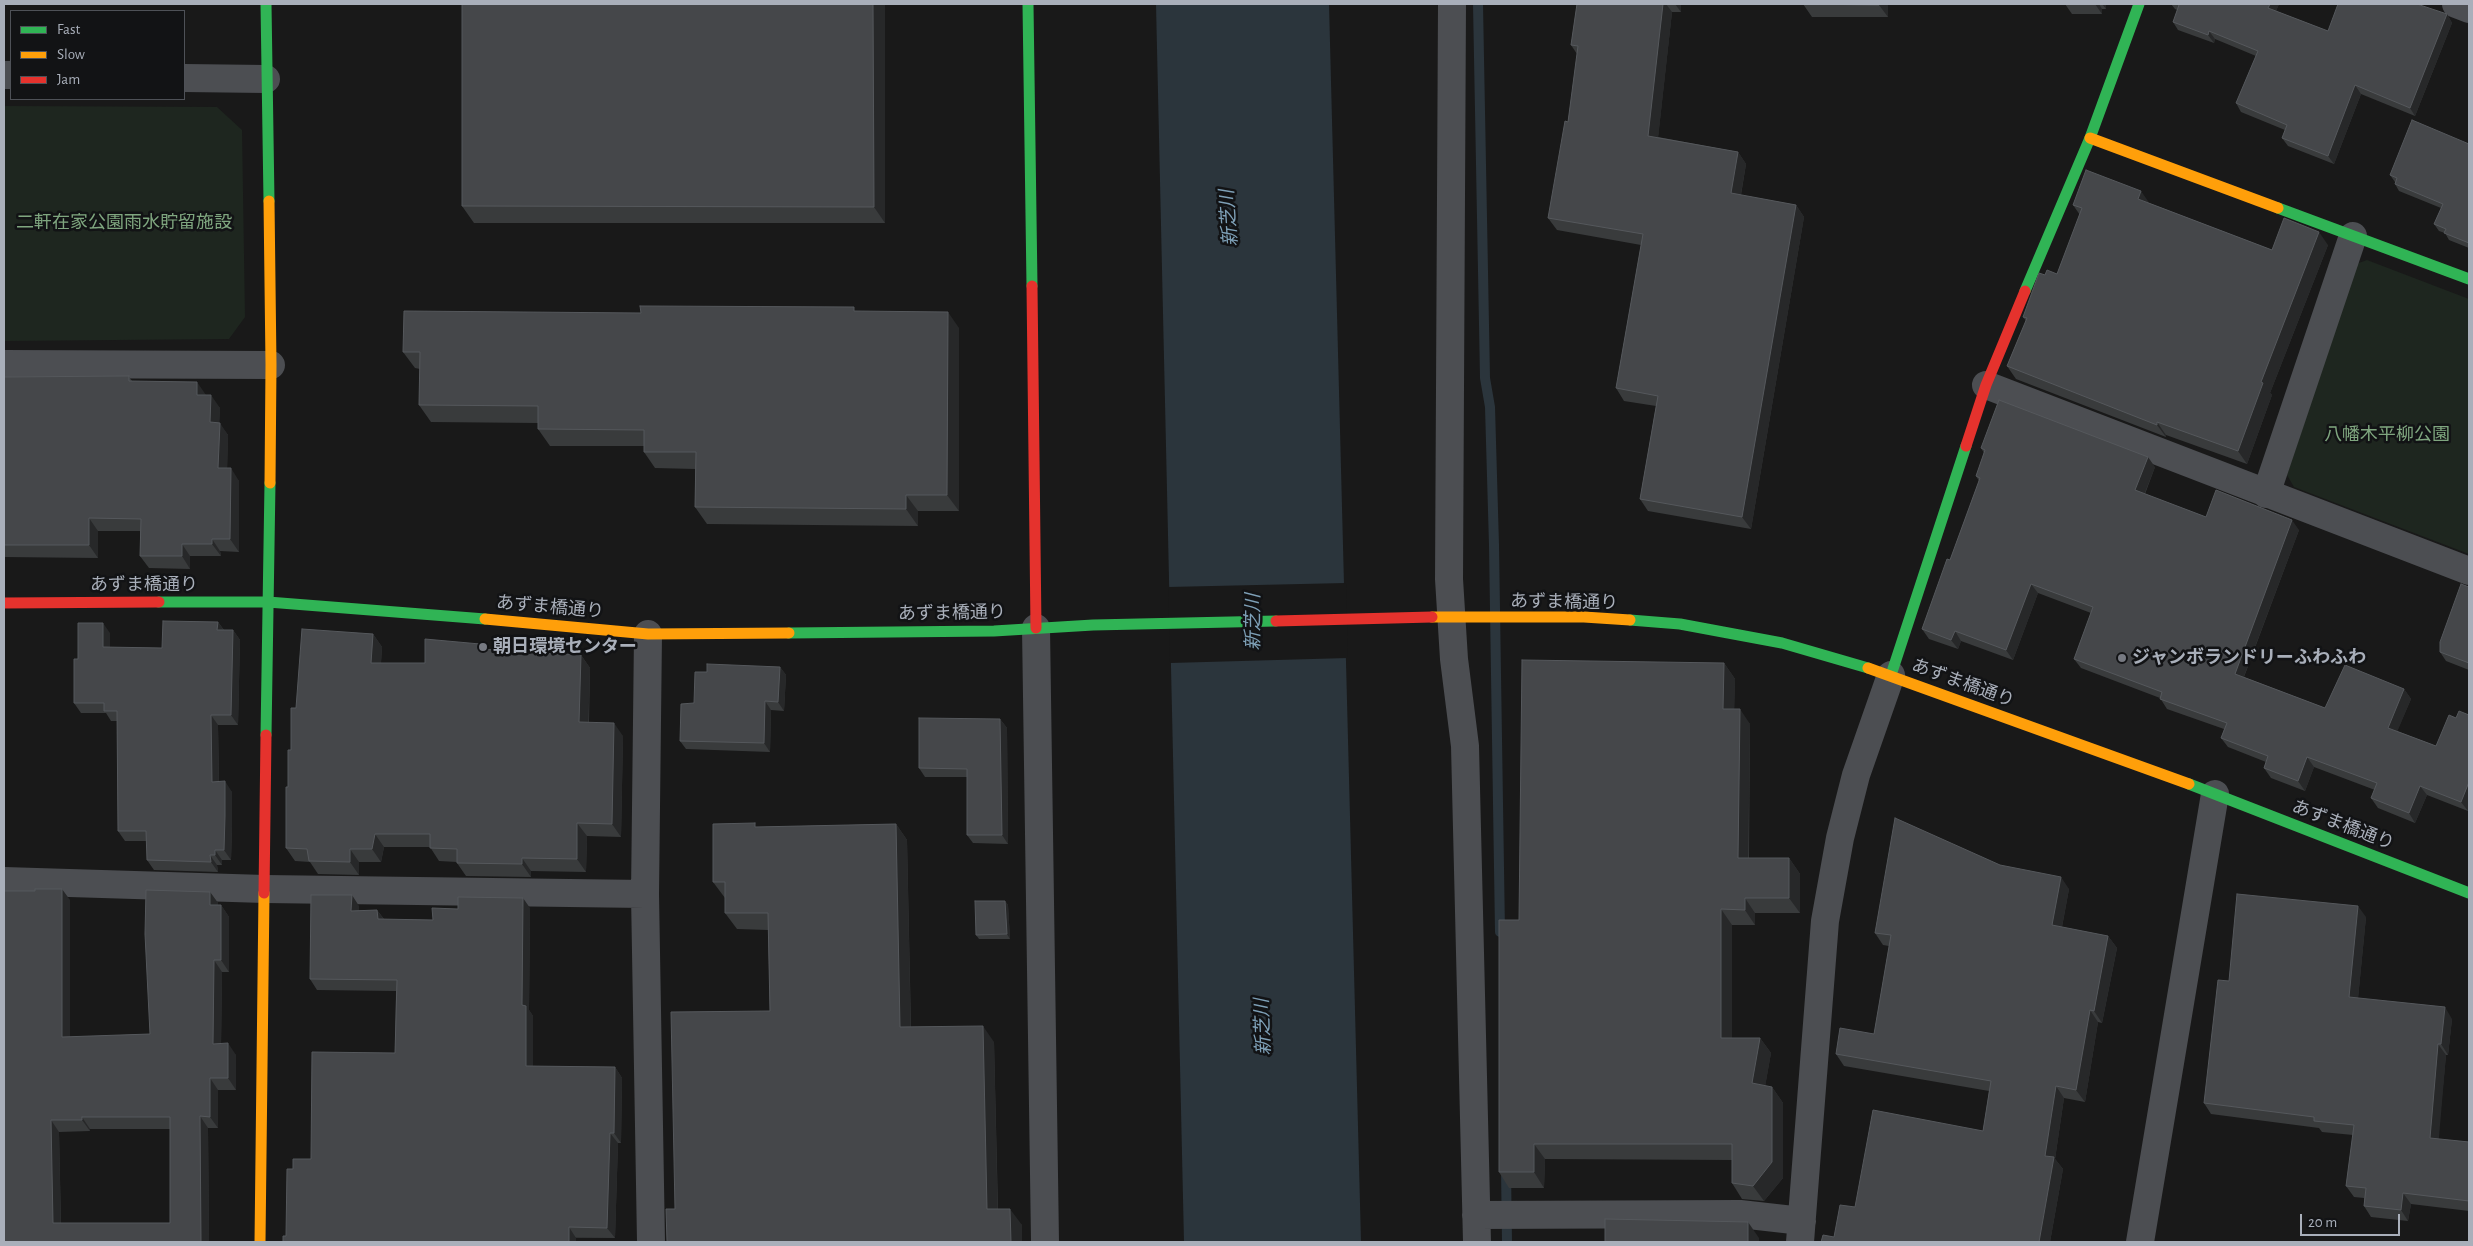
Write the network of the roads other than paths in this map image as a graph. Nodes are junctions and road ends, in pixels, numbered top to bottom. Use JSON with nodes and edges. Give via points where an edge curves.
{"nodes":[{"id":1,"x":266,"y":4,"type":"edge"},
{"id":2,"x":1028,"y":4,"type":"edge"},
{"id":3,"x":1452,"y":4,"type":"edge"},
{"id":4,"x":2139,"y":4,"type":"edge"},
{"id":5,"x":2456,"y":4,"type":"edge"},
{"id":6,"x":2469,"y":9,"type":"edge"},
{"id":7,"x":185,"y":78,"type":"edge"},
{"id":8,"x":266,"y":80,"type":"junction"},
{"id":9,"x":2090,"y":138,"type":"junction"},
{"id":10,"x":2353,"y":236,"type":"junction"},
{"id":11,"x":2469,"y":279,"type":"edge"},
{"id":12,"x":4,"y":364,"type":"edge"},
{"id":13,"x":271,"y":365,"type":"junction"},
{"id":14,"x":1986,"y":385,"type":"junction"},
{"id":15,"x":2266,"y":494,"type":"junction"},
{"id":16,"x":2469,"y":571,"type":"edge"},
{"id":17,"x":268,"y":602,"type":"junction"},
{"id":18,"x":4,"y":603,"type":"edge"},
{"id":19,"x":1451,"y":617,"type":"junction"},
{"id":20,"x":1036,"y":628,"type":"junction"},
{"id":21,"x":648,"y":634,"type":"junction"},
{"id":22,"x":1891,"y":675,"type":"junction"},
{"id":23,"x":2215,"y":794,"type":"junction"},
{"id":24,"x":4,"y":881,"type":"edge"},
{"id":25,"x":266,"y":889,"type":"junction"},
{"id":26,"x":2469,"y":893,"type":"edge"},
{"id":27,"x":645,"y":894,"type":"junction"},
{"id":28,"x":1476,"y":1215,"type":"junction"},
{"id":29,"x":1801,"y":1231,"type":"edge"},
{"id":30,"x":260,"y":1242,"type":"edge"},
{"id":31,"x":651,"y":1242,"type":"edge"},
{"id":32,"x":1044,"y":1242,"type":"edge"},
{"id":33,"x":1477,"y":1242,"type":"edge"},
{"id":34,"x":2140,"y":1242,"type":"edge"}],
"edges":[{"from":1,"to":8,"type":"street"},
{"from":2,"to":20,"type":"street"},
{"from":3,"to":19,"type":"street"},
{"from":4,"to":9,"type":"street"},
{"from":5,"to":6,"type":"street"},
{"from":7,"to":8,"type":"street"},
{"from":8,"to":13,"type":"street"},
{"from":9,"to":10,"type":"street"},
{"from":9,"to":14,"type":"street"},
{"from":10,"to":11,"type":"street"},
{"from":10,"to":15,"type":"street"},
{"from":12,"to":13,"type":"street"},
{"from":13,"to":17,"type":"street"},
{"from":14,"to":15,"type":"street"},
{"from":14,"to":22,"type":"street"},
{"from":15,"to":16,"type":"street"},
{"from":17,"to":18,"type":"street","name":"あずま橋通り"},
{"from":17,"to":21,"type":"street","name":"あずま橋通り"},
{"from":17,"to":25,"type":"street"},
{"from":19,"to":20,"type":"street","name":"あずま橋通り"},
{"from":19,"to":22,"type":"street","name":"あずま橋通り","via":[[1584,617],[1680,624],[1782,642]]},
{"from":19,"to":28,"type":"street","via":[[1465,746]]},
{"from":20,"to":21,"type":"street","name":"あずま橋通り"},
{"from":20,"to":32,"type":"street"},
{"from":21,"to":27,"type":"street"},
{"from":22,"to":23,"type":"street","name":"あずま橋通り"},
{"from":22,"to":29,"type":"street","via":[[1856,775],[1840,838],[1825,921]]},
{"from":23,"to":26,"type":"street","name":"あずま橋通り"},
{"from":23,"to":34,"type":"street"},
{"from":24,"to":25,"type":"street"},
{"from":25,"to":27,"type":"street"},
{"from":25,"to":30,"type":"street","via":[[260,1064]]},
{"from":27,"to":31,"type":"street"},
{"from":28,"to":29,"type":"street","via":[[1740,1214]]},
{"from":28,"to":33,"type":"street"}]}
